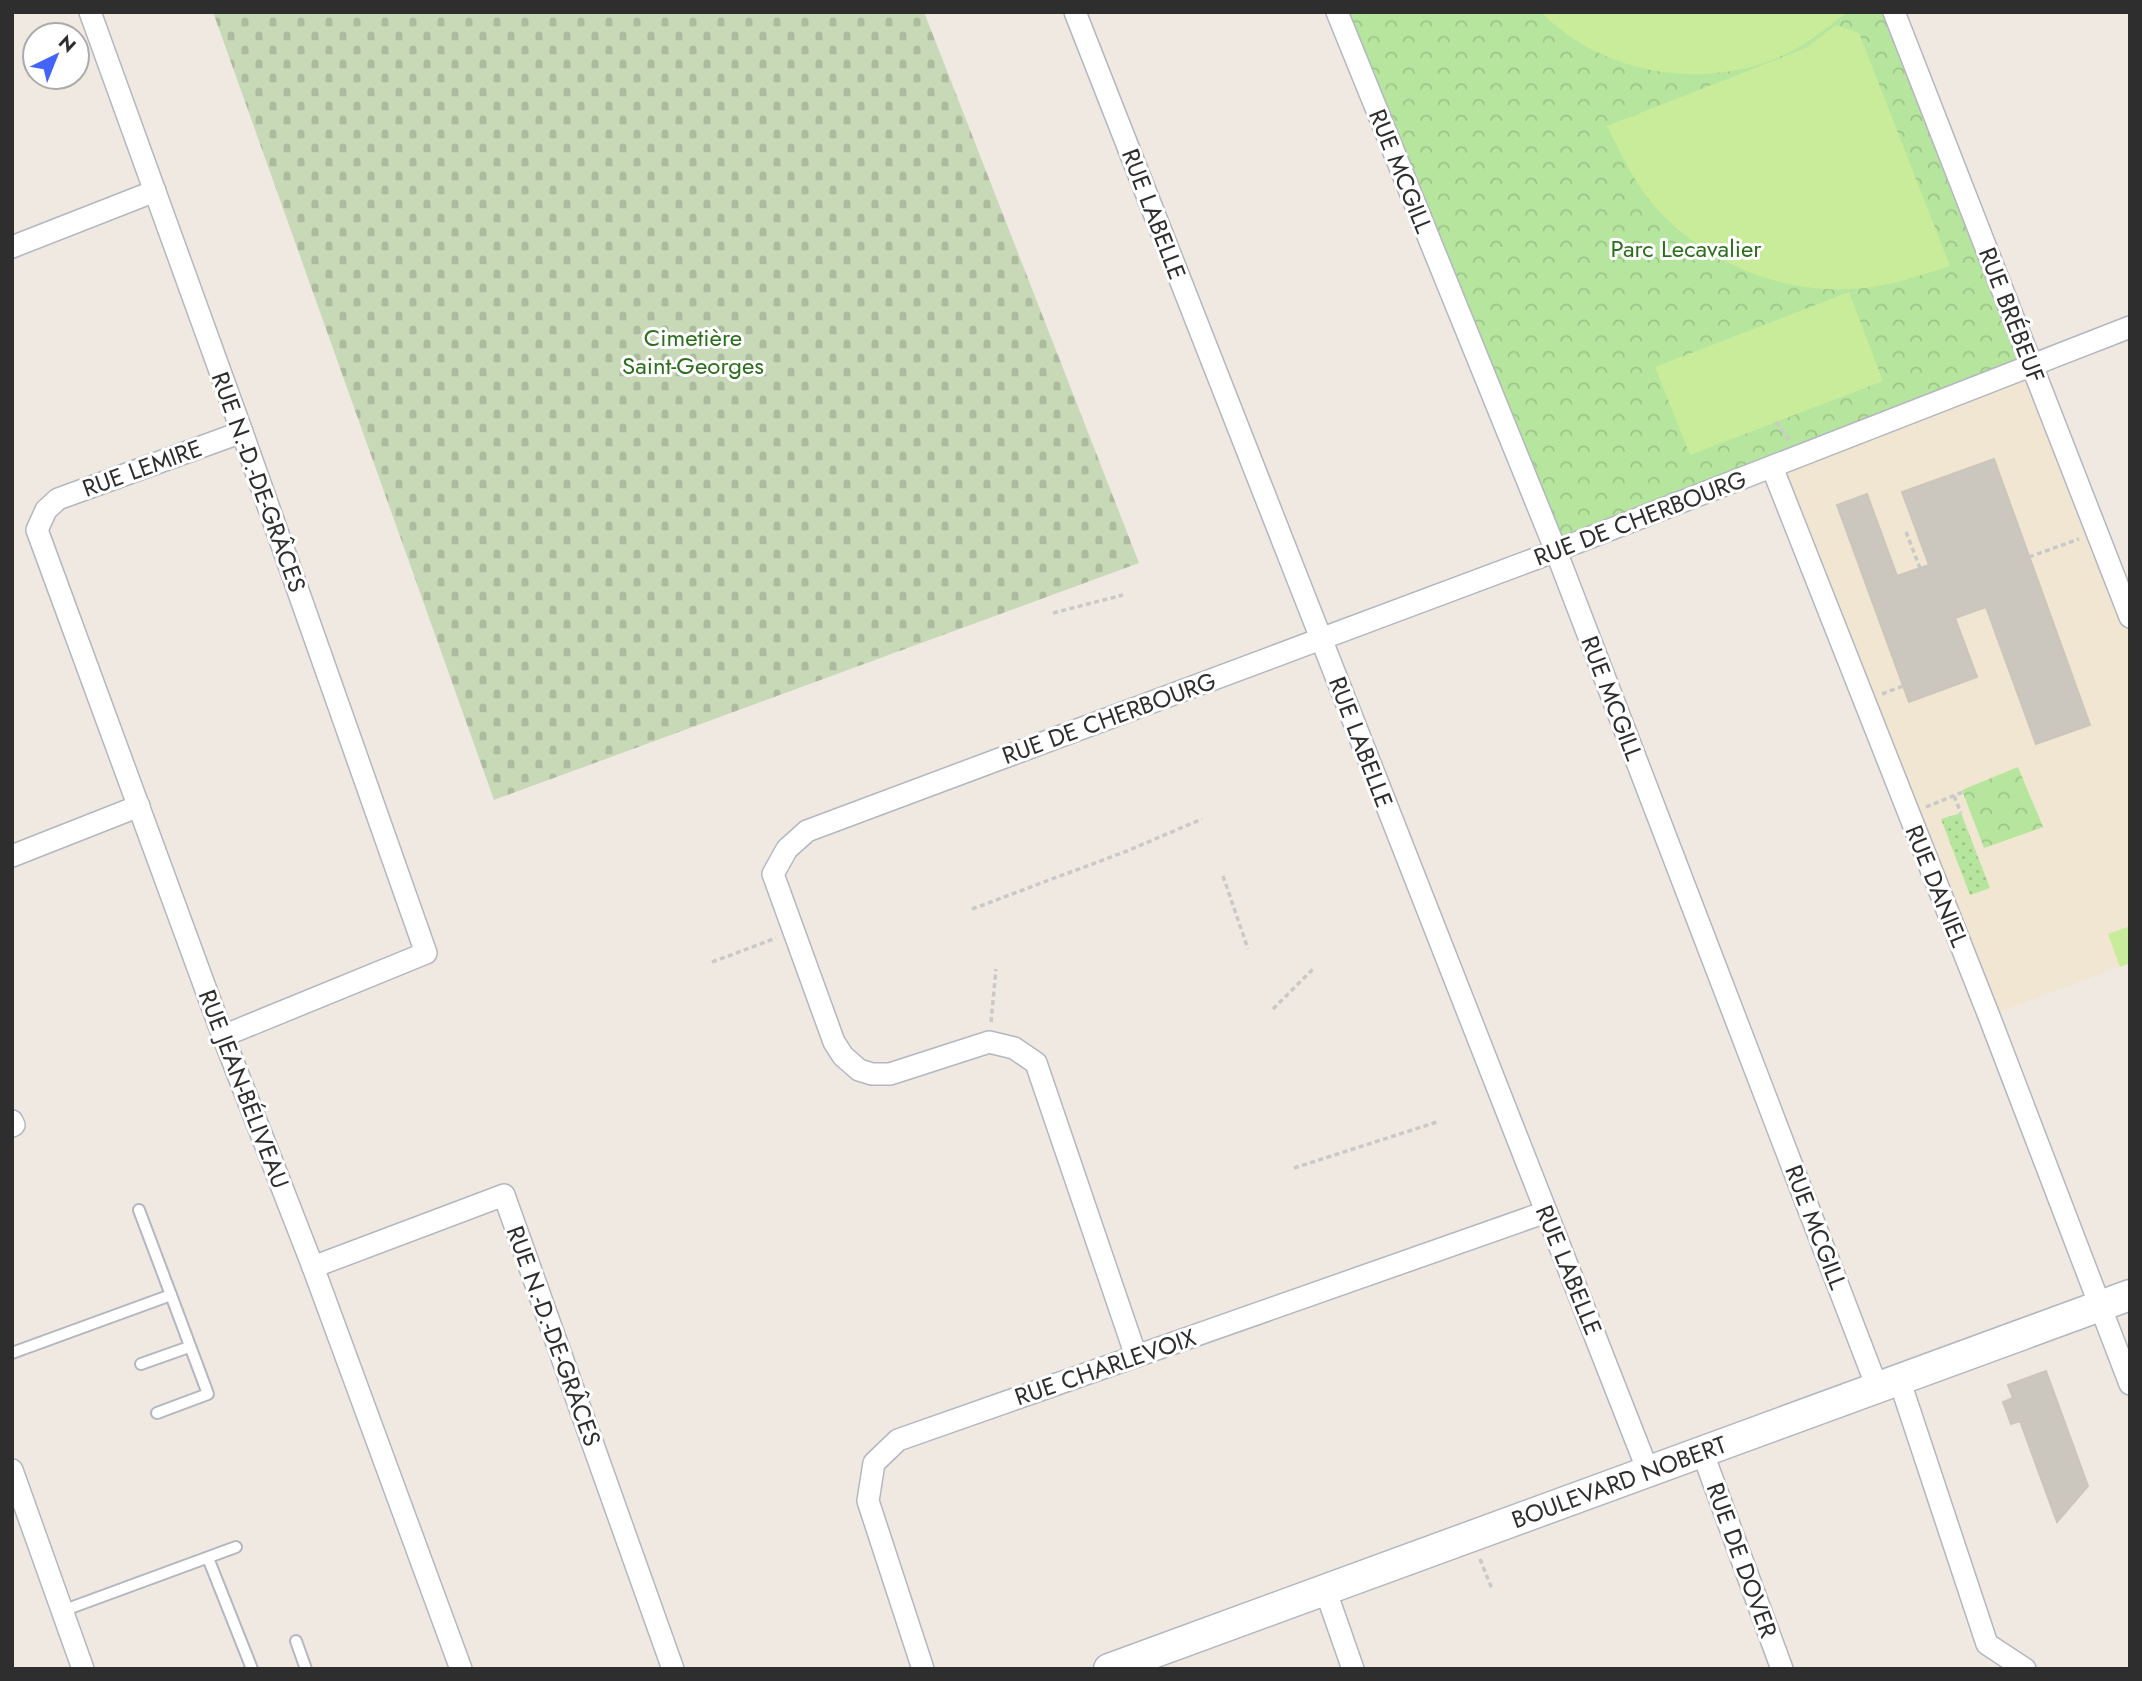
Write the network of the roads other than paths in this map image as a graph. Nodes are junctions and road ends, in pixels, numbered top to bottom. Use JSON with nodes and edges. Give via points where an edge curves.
{"nodes":[{"id":1,"x":90,"y":12,"type":"edge"},
{"id":2,"x":1075,"y":12,"type":"edge"},
{"id":3,"x":1337,"y":12,"type":"edge"},
{"id":4,"x":1894,"y":12,"type":"edge"},
{"id":5,"x":155,"y":191,"type":"junction"},
{"id":6,"x":12,"y":247,"type":"edge"},
{"id":7,"x":2130,"y":327,"type":"edge"},
{"id":8,"x":2032,"y":365,"type":"junction"},
{"id":9,"x":242,"y":432,"type":"junction"},
{"id":10,"x":1772,"y":467,"type":"junction"},
{"id":11,"x":46,"y":510,"type":"joint"},
{"id":12,"x":1556,"y":551,"type":"junction"},
{"id":13,"x":2130,"y":617,"type":"edge"},
{"id":14,"x":1321,"y":639,"type":"junction"},
{"id":15,"x":139,"y":806,"type":"junction"},
{"id":16,"x":12,"y":856,"type":"edge"},
{"id":17,"x":223,"y":1035,"type":"junction"},
{"id":18,"x":139,"y":1210,"type":"dead end"},
{"id":19,"x":1546,"y":1212,"type":"junction"},
{"id":20,"x":313,"y":1267,"type":"junction"},
{"id":21,"x":171,"y":1295,"type":"junction"},
{"id":22,"x":2130,"y":1295,"type":"edge"},
{"id":23,"x":2100,"y":1306,"type":"junction"},
{"id":24,"x":190,"y":1347,"type":"junction"},
{"id":25,"x":12,"y":1353,"type":"edge"},
{"id":26,"x":1136,"y":1356,"type":"junction"},
{"id":27,"x":141,"y":1364,"type":"dead end"},
{"id":28,"x":1888,"y":1383,"type":"junction"},
{"id":29,"x":2130,"y":1384,"type":"edge"},
{"id":30,"x":157,"y":1413,"type":"dead end"},
{"id":31,"x":1702,"y":1451,"type":"junction"},
{"id":32,"x":12,"y":1470,"type":"edge"},
{"id":33,"x":1648,"y":1471,"type":"junction"},
{"id":34,"x":236,"y":1547,"type":"dead end"},
{"id":35,"x":208,"y":1558,"type":"junction"},
{"id":36,"x":1325,"y":1589,"type":"junction"},
{"id":37,"x":62,"y":1611,"type":"junction"},
{"id":38,"x":296,"y":1641,"type":"dead end"},
{"id":39,"x":1116,"y":1668,"type":"edge"},
{"id":40,"x":83,"y":1669,"type":"edge"},
{"id":41,"x":252,"y":1669,"type":"edge"},
{"id":42,"x":306,"y":1669,"type":"edge"},
{"id":43,"x":461,"y":1669,"type":"edge"},
{"id":44,"x":673,"y":1669,"type":"edge"},
{"id":45,"x":923,"y":1669,"type":"edge"},
{"id":46,"x":1353,"y":1669,"type":"edge"},
{"id":47,"x":1782,"y":1669,"type":"edge"},
{"id":48,"x":2025,"y":1669,"type":"edge"}],
"edges":[{"from":1,"to":5,"type":"street","name":"RUE N.-D.-DE-GRÂCES"},
{"from":2,"to":14,"type":"street","name":"RUE LABELLE"},
{"from":3,"to":12,"type":"street","name":"RUE MCGILL"},
{"from":4,"to":8,"type":"street","name":"RUE BRÉBEUF"},
{"from":5,"to":6,"type":"street"},
{"from":5,"to":9,"type":"street","name":"RUE N.-D.-DE-GRÂCES"},
{"from":7,"to":8,"type":"street","name":"RUE DE CHERBOURG"},
{"from":8,"to":10,"type":"street","name":"RUE DE CHERBOURG"},
{"from":8,"to":13,"type":"street","name":"RUE BRÉBEUF"},
{"from":9,"to":11,"type":"street","name":"RUE LEMIRE","via":[[58,499]]},
{"from":9,"to":17,"type":"street","name":"RUE N.-D.-DE-GRÂCES","via":[[426,953]]},
{"from":10,"to":12,"type":"street","name":"RUE DE CHERBOURG"},
{"from":10,"to":23,"type":"street","name":"RUE DANIEL"},
{"from":11,"to":15,"type":"street","name":"RUE JEAN-BÉLIVEAU","via":[[37,530]]},
{"from":12,"to":14,"type":"street","name":"RUE DE CHERBOURG"},
{"from":12,"to":28,"type":"street","name":"RUE MCGILL"},
{"from":14,"to":19,"type":"street","name":"RUE LABELLE"},
{"from":14,"to":26,"type":"street","name":"RUE DE CHERBOURG","via":[[807,831],[787,849],[774,874],[834,1042],[859,1070],[890,1074],[989,1042],[1014,1048],[1036,1063]]},
{"from":15,"to":16,"type":"street"},
{"from":15,"to":17,"type":"street","name":"RUE JEAN-BÉLIVEAU"},
{"from":17,"to":20,"type":"street","name":"RUE JEAN-BÉLIVEAU"},
{"from":18,"to":21,"type":"lane"},
{"from":19,"to":26,"type":"street","name":"RUE CHARLEVOIX"},
{"from":19,"to":33,"type":"street","name":"RUE LABELLE"},
{"from":20,"to":43,"type":"street","name":"RUE JEAN-BÉLIVEAU"},
{"from":20,"to":44,"type":"street","name":"RUE N.-D.-DE-GRÂCES","via":[[504,1195]]},
{"from":21,"to":24,"type":"lane"},
{"from":21,"to":25,"type":"lane"},
{"from":22,"to":23,"type":"street","name":"BOULEVARD NOBERT"},
{"from":23,"to":28,"type":"street","name":"BOULEVARD NOBERT"},
{"from":23,"to":29,"type":"street","name":"RUE DANIEL"},
{"from":24,"to":27,"type":"lane"},
{"from":24,"to":30,"type":"lane","via":[[208,1394]]},
{"from":26,"to":45,"type":"street","name":"RUE CHARLEVOIX","via":[[898,1440],[874,1463],[867,1501]]},
{"from":28,"to":31,"type":"street","name":"BOULEVARD NOBERT"},
{"from":28,"to":48,"type":"street","name":"RUE MCGILL","via":[[1987,1644]]},
{"from":31,"to":33,"type":"street","name":"BOULEVARD NOBERT"},
{"from":31,"to":47,"type":"street","name":"RUE DE DOVER"},
{"from":32,"to":37,"type":"street"},
{"from":33,"to":36,"type":"street","name":"BOULEVARD NOBERT"},
{"from":34,"to":35,"type":"lane"},
{"from":35,"to":37,"type":"lane"},
{"from":35,"to":41,"type":"lane"},
{"from":36,"to":39,"type":"street","name":"BOULEVARD NOBERT"},
{"from":36,"to":46,"type":"street"},
{"from":37,"to":40,"type":"street"},
{"from":38,"to":42,"type":"lane"}]}
